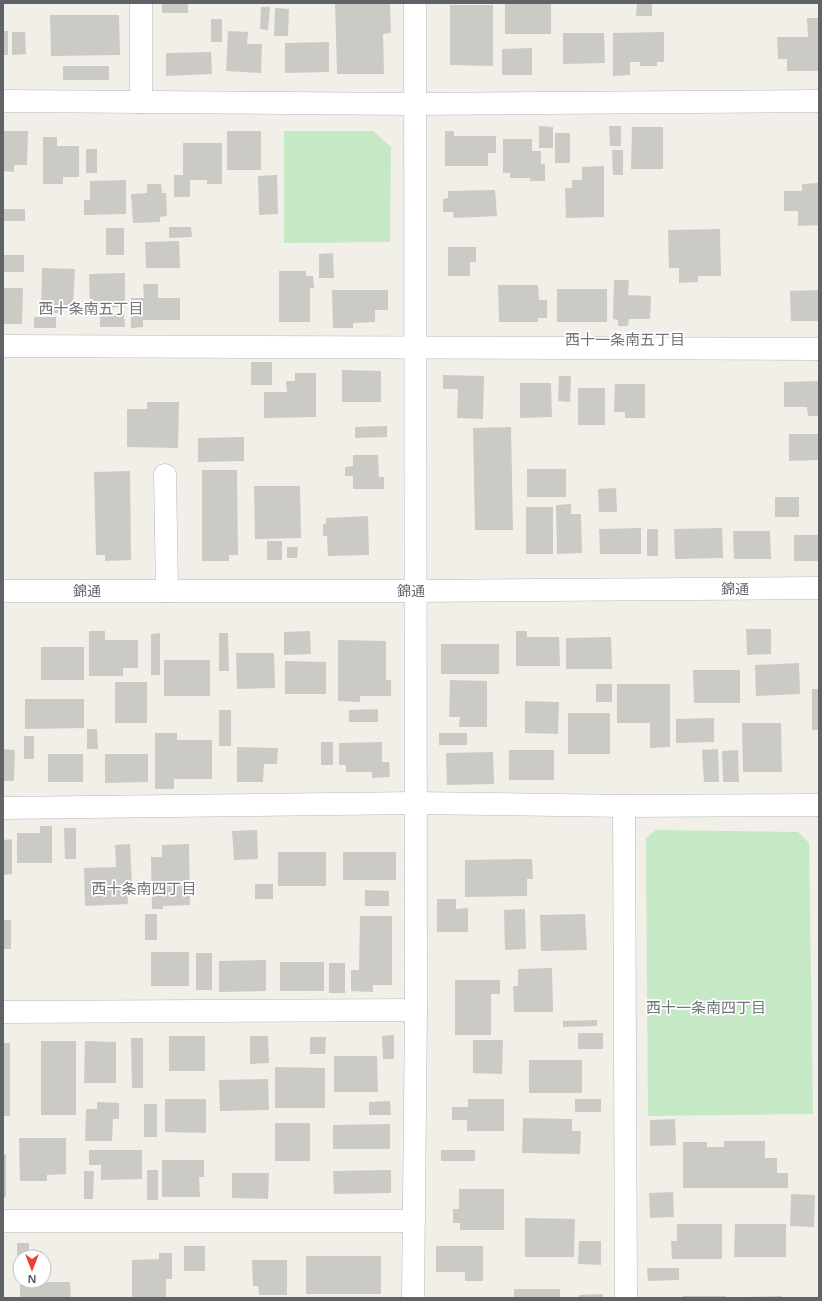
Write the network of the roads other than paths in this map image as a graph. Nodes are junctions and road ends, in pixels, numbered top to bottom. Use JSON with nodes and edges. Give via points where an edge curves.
{"nodes":[{"id":1,"x":140,"y":3,"type":"edge"},
{"id":2,"x":415,"y":3,"type":"edge"},
{"id":3,"x":3,"y":101,"type":"edge"},
{"id":4,"x":141,"y":102,"type":"junction"},
{"id":5,"x":819,"y":102,"type":"edge"},
{"id":6,"x":415,"y":104,"type":"junction"},
{"id":7,"x":3,"y":346,"type":"edge"},
{"id":8,"x":416,"y":346,"type":"junction"},
{"id":9,"x":819,"y":349,"type":"edge"},
{"id":10,"x":165,"y":475,"type":"dead end"},
{"id":11,"x":819,"y":588,"type":"edge"},
{"id":12,"x":3,"y":591,"type":"edge"},
{"id":13,"x":167,"y":591,"type":"junction"},
{"id":14,"x":416,"y":591,"type":"junction"},
{"id":15,"x":415,"y":803,"type":"junction"},
{"id":16,"x":819,"y":805,"type":"edge"},
{"id":17,"x":624,"y":806,"type":"junction"},
{"id":18,"x":3,"y":808,"type":"edge"},
{"id":19,"x":416,"y":1010,"type":"junction"},
{"id":20,"x":3,"y":1012,"type":"edge"},
{"id":21,"x":3,"y":1221,"type":"edge"},
{"id":22,"x":414,"y":1221,"type":"junction"},
{"id":23,"x":414,"y":1298,"type":"edge"},
{"id":24,"x":626,"y":1298,"type":"edge"}],
"edges":[{"from":1,"to":4,"type":"street"},
{"from":2,"to":6,"type":"street"},
{"from":3,"to":4,"type":"street"},
{"from":4,"to":6,"type":"street"},
{"from":5,"to":6,"type":"street"},
{"from":6,"to":8,"type":"street"},
{"from":7,"to":8,"type":"street"},
{"from":8,"to":9,"type":"street"},
{"from":8,"to":14,"type":"street"},
{"from":10,"to":13,"type":"street"},
{"from":11,"to":14,"type":"street","name":"錦通"},
{"from":12,"to":13,"type":"street","name":"錦通"},
{"from":13,"to":14,"type":"street","name":"錦通"},
{"from":14,"to":15,"type":"street"},
{"from":15,"to":17,"type":"street"},
{"from":15,"to":18,"type":"street"},
{"from":15,"to":19,"type":"street"},
{"from":16,"to":17,"type":"street"},
{"from":17,"to":24,"type":"street"},
{"from":19,"to":20,"type":"street"},
{"from":19,"to":22,"type":"street"},
{"from":21,"to":22,"type":"street"},
{"from":22,"to":23,"type":"street"}]}
